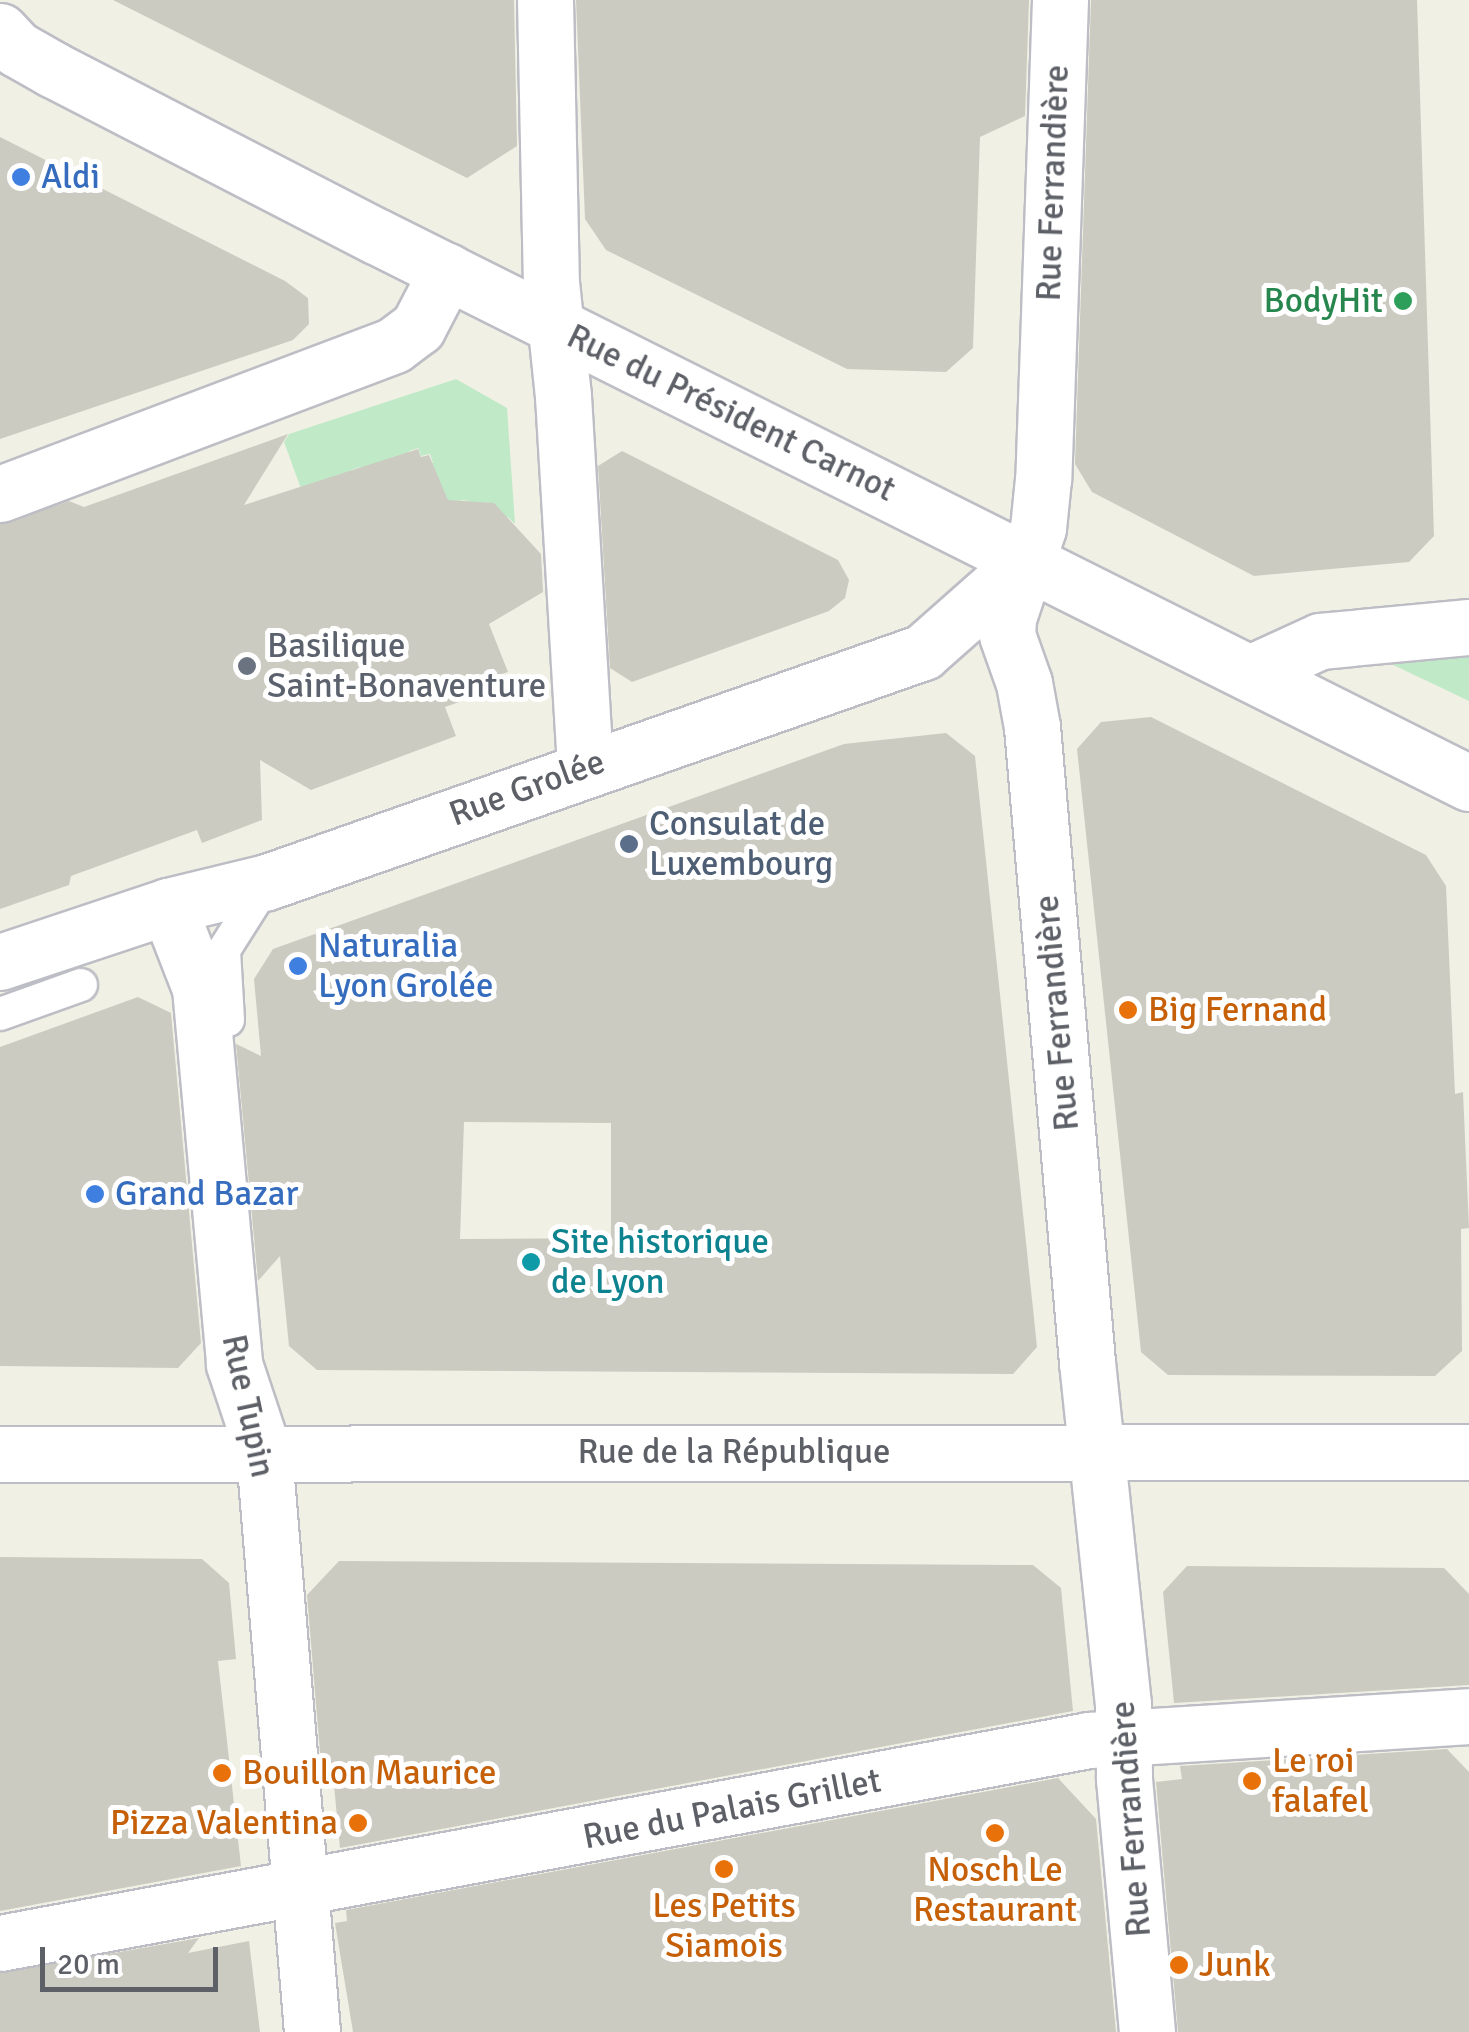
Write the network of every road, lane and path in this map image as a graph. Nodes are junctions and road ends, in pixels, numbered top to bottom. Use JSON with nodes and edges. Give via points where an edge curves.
{"nodes":[{"id":1,"x":545,"y":0,"type":"edge"},
{"id":2,"x":1060,"y":0,"type":"edge"},
{"id":3,"x":0,"y":31,"type":"edge"},
{"id":4,"x":447,"y":271,"type":"junction"},
{"id":5,"x":556,"y":326,"type":"junction"},
{"id":6,"x":0,"y":494,"type":"edge"},
{"id":7,"x":1026,"y":562,"type":"junction"},
{"id":8,"x":1469,"y":628,"type":"edge"},
{"id":9,"x":1250,"y":673,"type":"junction"},
{"id":10,"x":585,"y":768,"type":"junction"},
{"id":11,"x":1469,"y":783,"type":"edge"},
{"id":12,"x":267,"y":882,"type":"junction"},
{"id":13,"x":168,"y":906,"type":"junction"},
{"id":14,"x":0,"y":962,"type":"edge"},
{"id":15,"x":80,"y":985,"type":"dead end"},
{"id":16,"x":0,"y":1014,"type":"edge"},
{"id":17,"x":234,"y":1114,"type":"dead end"},
{"id":18,"x":1096,"y":1451,"type":"junction"},
{"id":19,"x":1469,"y":1452,"type":"edge"},
{"id":20,"x":0,"y":1454,"type":"edge"},
{"id":21,"x":264,"y":1454,"type":"junction"},
{"id":22,"x":1469,"y":1716,"type":"edge"},
{"id":23,"x":1123,"y":1738,"type":"junction"},
{"id":24,"x":298,"y":1890,"type":"junction"},
{"id":25,"x":0,"y":1943,"type":"edge"},
{"id":26,"x":312,"y":2032,"type":"edge"},
{"id":27,"x":1147,"y":2032,"type":"edge"}],
"edges":[{"from":1,"to":5,"type":"street"},
{"from":2,"to":7,"type":"street","name":"Rue Ferrandière","via":[[1043,479]]},
{"from":3,"to":4,"type":"street","name":"Rue du Président Carnot","via":[[54,70]]},
{"from":4,"to":5,"type":"street","name":"Rue du Président Carnot"},
{"from":4,"to":6,"type":"street","via":[[418,328],[394,345]]},
{"from":5,"to":7,"type":"street","name":"Rue du Président Carnot"},
{"from":5,"to":10,"type":"street"},
{"from":7,"to":9,"type":"street","name":"Rue du Président Carnot"},
{"from":7,"to":10,"type":"street","name":"Rue Grolée","via":[[923,652]]},
{"from":7,"to":18,"type":"street","name":"Rue Ferrandière","via":[[1007,635],[1032,727]]},
{"from":8,"to":9,"type":"street","via":[[1320,641]]},
{"from":9,"to":11,"type":"street","name":"Rue du Président Carnot"},
{"from":10,"to":12,"type":"street","name":"Rue Grolée"},
{"from":12,"to":13,"type":"street","name":"Rue Grolée"},
{"from":12,"to":17,"type":"lane","via":[[224,950]]},
{"from":13,"to":14,"type":"street","name":"Rue Grolée"},
{"from":13,"to":21,"type":"street","name":"Rue Tupin","via":[[200,988],[234,1364]]},
{"from":15,"to":16,"type":"lane"},
{"from":18,"to":19,"type":"street","name":"Rue de la République"},
{"from":18,"to":21,"type":"street","name":"Rue de la République"},
{"from":18,"to":23,"type":"street","name":"Rue Ferrandière"},
{"from":20,"to":21,"type":"street","name":"Rue de la République"},
{"from":21,"to":24,"type":"street","name":"Rue Tupin"},
{"from":22,"to":23,"type":"street","name":"Rue du Palais Grillet"},
{"from":23,"to":24,"type":"street","name":"Rue du Palais Grillet"},
{"from":23,"to":27,"type":"street","name":"Rue Ferrandière"},
{"from":24,"to":25,"type":"street","name":"Rue du Palais Grillet"},
{"from":24,"to":26,"type":"street","name":"Rue Tupin"}]}
